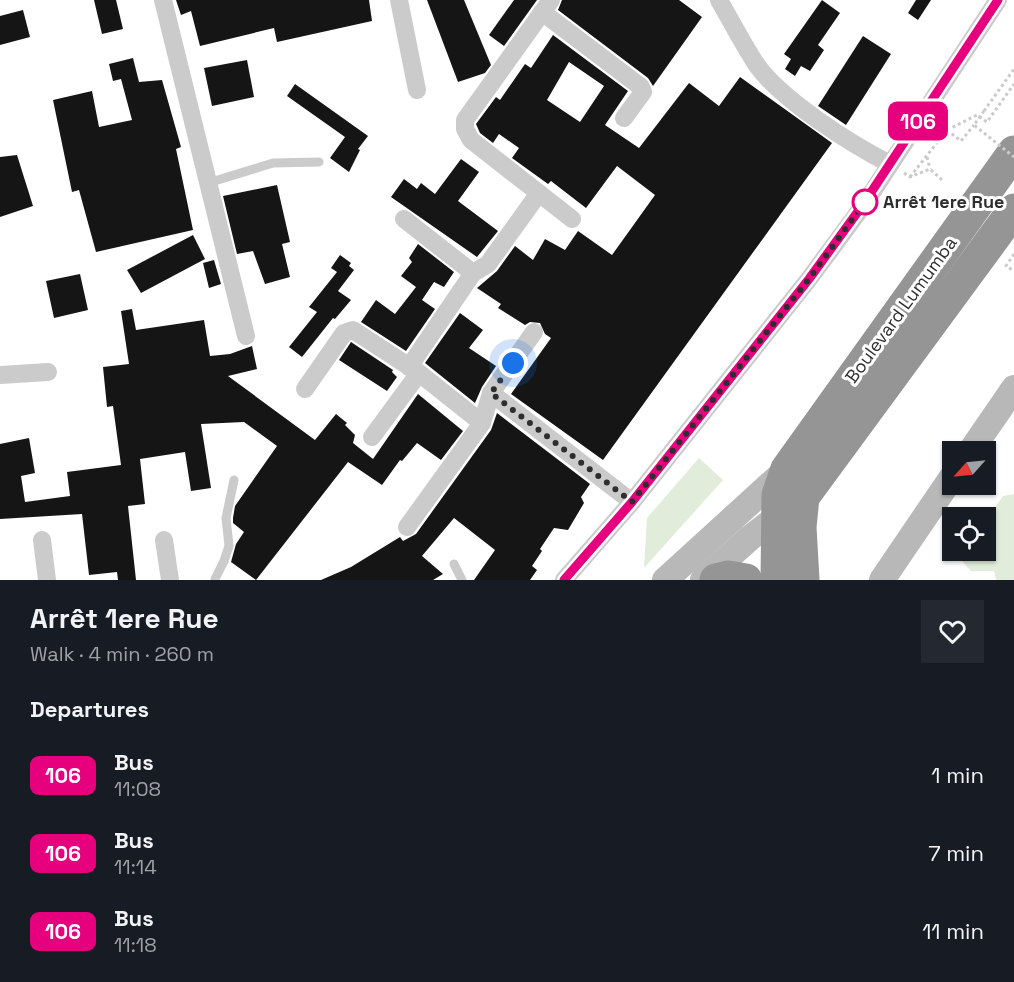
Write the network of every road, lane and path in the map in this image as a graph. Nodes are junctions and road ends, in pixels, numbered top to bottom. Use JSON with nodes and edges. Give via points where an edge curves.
{"nodes":[{"id":1,"x":163,"y":0,"type":"edge"},
{"id":2,"x":399,"y":0,"type":"edge"},
{"id":3,"x":719,"y":0,"type":"edge"},
{"id":4,"x":998,"y":0,"type":"edge"},
{"id":5,"x":547,"y":6,"type":"edge"},
{"id":6,"x":1014,"y":69,"type":"edge"},
{"id":7,"x":1014,"y":84,"type":"edge"},
{"id":8,"x":417,"y":90,"type":"dead end"},
{"id":9,"x":624,"y":118,"type":"dead end"},
{"id":10,"x":974,"y":125,"type":"junction"},
{"id":11,"x":946,"y":130,"type":"junction"},
{"id":12,"x":1014,"y":152,"type":"edge"},
{"id":13,"x":926,"y":156,"type":"junction"},
{"id":14,"x":1014,"y":156,"type":"edge"},
{"id":15,"x":319,"y":162,"type":"dead end"},
{"id":16,"x":890,"y":164,"type":"junction"},
{"id":17,"x":930,"y":170,"type":"junction"},
{"id":18,"x":910,"y":177,"type":"junction"},
{"id":19,"x":942,"y":180,"type":"dead end"},
{"id":20,"x":208,"y":183,"type":"junction"},
{"id":21,"x":539,"y":193,"type":"junction"},
{"id":22,"x":1014,"y":210,"type":"edge"},
{"id":23,"x":404,"y":219,"type":"dead end"},
{"id":24,"x":572,"y":219,"type":"dead end"},
{"id":25,"x":1014,"y":255,"type":"edge"},
{"id":26,"x":1014,"y":271,"type":"edge"},
{"id":27,"x":473,"y":273,"type":"junction"},
{"id":28,"x":534,"y":332,"type":"dead end"},
{"id":29,"x":246,"y":336,"type":"dead end"},
{"id":30,"x":414,"y":370,"type":"junction"},
{"id":31,"x":48,"y":372,"type":"dead end"},
{"id":32,"x":0,"y":375,"type":"edge"},
{"id":33,"x":1014,"y":388,"type":"edge"},
{"id":34,"x":305,"y":389,"type":"dead end"},
{"id":35,"x":491,"y":393,"type":"junction"},
{"id":36,"x":482,"y":423,"type":"junction"},
{"id":37,"x":372,"y":437,"type":"dead end"},
{"id":38,"x":978,"y":441,"type":"edge"},
{"id":39,"x":787,"y":469,"type":"junction"},
{"id":40,"x":234,"y":480,"type":"dead end"},
{"id":41,"x":942,"y":492,"type":"edge"},
{"id":42,"x":803,"y":497,"type":"junction"},
{"id":43,"x":632,"y":502,"type":"junction"},
{"id":44,"x":776,"y":519,"type":"junction"},
{"id":45,"x":407,"y":527,"type":"dead end"},
{"id":46,"x":42,"y":540,"type":"dead end"},
{"id":47,"x":164,"y":540,"type":"dead end"},
{"id":48,"x":454,"y":564,"type":"dead end"},
{"id":49,"x":794,"y":577,"type":"edge"},
{"id":50,"x":47,"y":580,"type":"edge"},
{"id":51,"x":170,"y":580,"type":"edge"},
{"id":52,"x":203,"y":580,"type":"edge"},
{"id":53,"x":217,"y":580,"type":"edge"},
{"id":54,"x":462,"y":580,"type":"edge"},
{"id":55,"x":564,"y":580,"type":"edge"},
{"id":56,"x":665,"y":580,"type":"edge"},
{"id":57,"x":703,"y":580,"type":"edge"},
{"id":58,"x":716,"y":580,"type":"edge"},
{"id":59,"x":746,"y":580,"type":"edge"},
{"id":60,"x":882,"y":580,"type":"edge"}],
"edges":[{"from":1,"to":20,"type":"street"},
{"from":2,"to":8,"type":"street"},
{"from":3,"to":16,"type":"street","via":[[758,66],[781,90],[867,153]]},
{"from":4,"to":16,"type":"street"},
{"from":5,"to":9,"type":"street","via":[[641,87],[641,98]]},
{"from":5,"to":21,"type":"street","via":[[465,120],[471,140]]},
{"from":6,"to":10,"type":"path","bridge":true},
{"from":7,"to":11,"type":"path","via":[[987,122],[977,115]]},
{"from":10,"to":11,"type":"path","via":[[961,141]]},
{"from":10,"to":14,"type":"path","bridge":true},
{"from":11,"to":13,"type":"path"},
{"from":12,"to":39,"type":"highway","name":"Boulevard Lumumba"},
{"from":13,"to":17,"type":"path"},
{"from":13,"to":18,"type":"path"},
{"from":15,"to":20,"type":"lane","via":[[273,163]]},
{"from":16,"to":18,"type":"path"},
{"from":16,"to":43,"type":"street","via":[[809,279]]},
{"from":17,"to":18,"type":"path"},
{"from":17,"to":19,"type":"path"},
{"from":20,"to":29,"type":"street"},
{"from":21,"to":24,"type":"street"},
{"from":21,"to":27,"type":"street","via":[[488,264]]},
{"from":22,"to":42,"type":"highway","name":"Boulevard Lumumba"},
{"from":23,"to":27,"type":"street"},
{"from":25,"to":26,"type":"path","via":[[1006,266]]},
{"from":27,"to":30,"type":"street"},
{"from":28,"to":35,"type":"street"},
{"from":30,"to":34,"type":"street","via":[[349,330]]},
{"from":30,"to":36,"type":"street"},
{"from":30,"to":37,"type":"street"},
{"from":31,"to":32,"type":"street"},
{"from":33,"to":38,"type":"main road"},
{"from":35,"to":36,"type":"street"},
{"from":35,"to":43,"type":"street"},
{"from":36,"to":45,"type":"street"},
{"from":39,"to":44,"type":"highway","name":"Boulevard Lumumba","via":[[778,495]]},
{"from":39,"to":56,"type":"main road","name":"Boulevard Lumumba"},
{"from":40,"to":53,"type":"lane","via":[[226,518],[229,546]]},
{"from":41,"to":60,"type":"main road"},
{"from":42,"to":44,"type":"main road","name":"Boulevard Lumumba"},
{"from":42,"to":49,"type":"highway"},
{"from":43,"to":55,"type":"street"},
{"from":44,"to":49,"type":"highway"},
{"from":44,"to":57,"type":"main road","name":"Boulevard Lumumba"},
{"from":46,"to":50,"type":"street"},
{"from":47,"to":51,"type":"street"},
{"from":48,"to":54,"type":"lane"},
{"from":52,"to":53,"type":"lane"},
{"from":58,"to":59,"type":"highway"}]}
